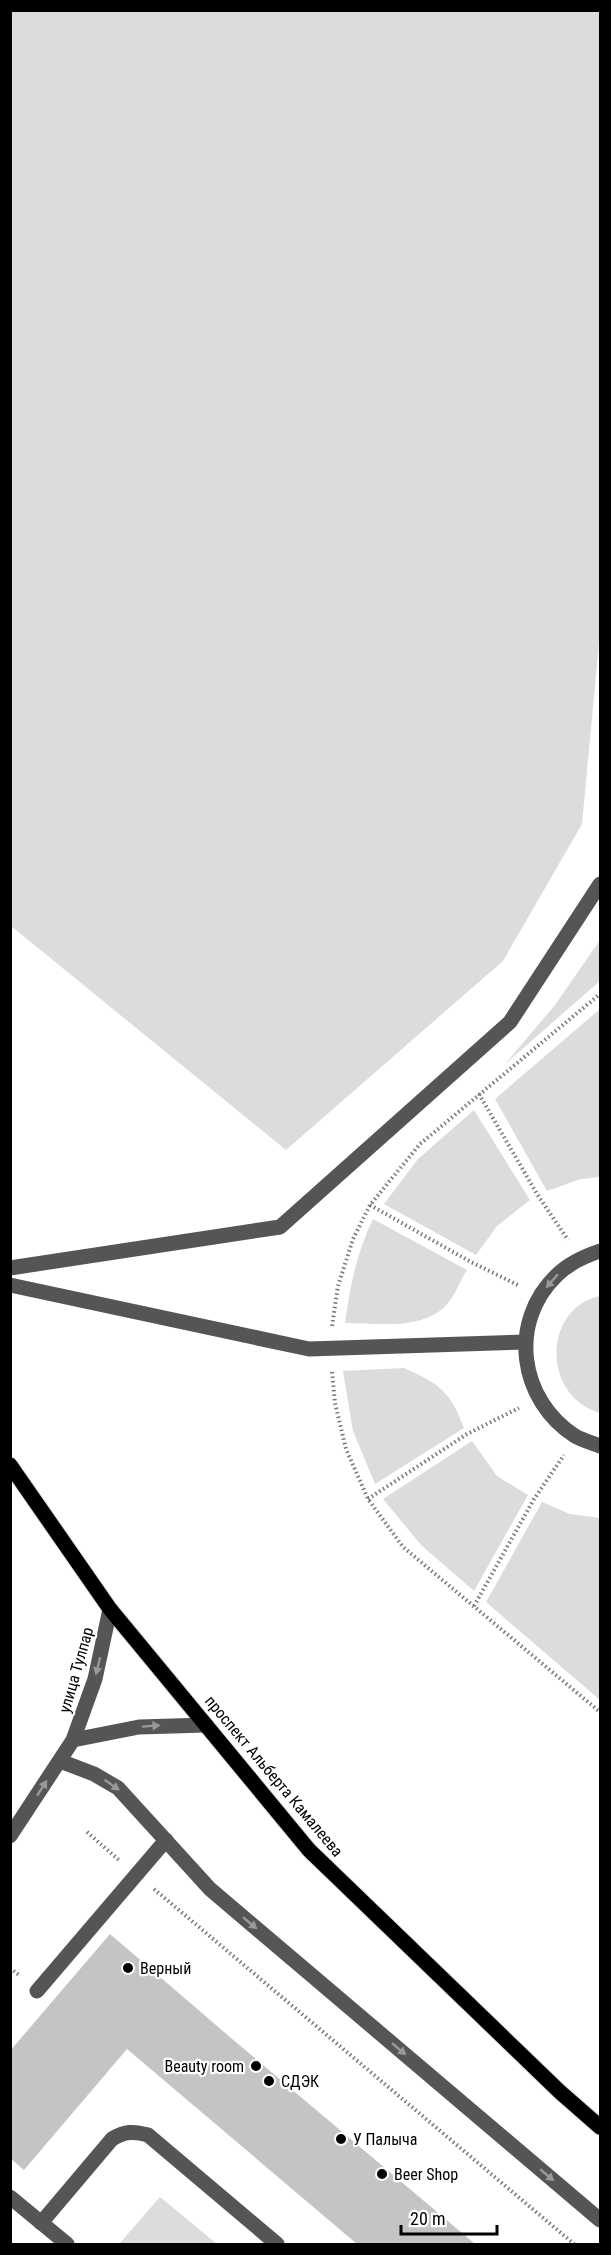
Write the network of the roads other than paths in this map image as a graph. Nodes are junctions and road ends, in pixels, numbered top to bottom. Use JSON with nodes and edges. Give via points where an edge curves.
{"nodes":[{"id":1,"x":600,"y":884,"type":"edge"},
{"id":2,"x":600,"y":1251,"type":"edge"},
{"id":3,"x":10,"y":1268,"type":"edge"},
{"id":4,"x":10,"y":1285,"type":"edge"},
{"id":5,"x":525,"y":1342,"type":"junction"},
{"id":6,"x":600,"y":1446,"type":"edge"},
{"id":7,"x":10,"y":1465,"type":"edge"},
{"id":8,"x":110,"y":1609,"type":"junction"},
{"id":9,"x":206,"y":1725,"type":"junction"},
{"id":10,"x":73,"y":1740,"type":"junction"},
{"id":11,"x":60,"y":1761,"type":"junction"},
{"id":12,"x":13,"y":1825,"type":"edge"},
{"id":13,"x":166,"y":1840,"type":"junction"},
{"id":14,"x":37,"y":1991,"type":"dead end"},
{"id":15,"x":600,"y":2127,"type":"edge"},
{"id":16,"x":10,"y":2197,"type":"edge"},
{"id":17,"x":600,"y":2220,"type":"edge"},
{"id":18,"x":41,"y":2223,"type":"junction"},
{"id":19,"x":58,"y":2242,"type":"edge"},
{"id":20,"x":277,"y":2244,"type":"edge"}],
"edges":[{"from":1,"to":3,"type":"street","via":[[510,1022],[280,1227]]},
{"from":2,"to":5,"type":"street","one_way":true,"via":[[580,1258],[557,1274],[539,1296],[529,1318]]},
{"from":4,"to":5,"type":"street","via":[[309,1349]]},
{"from":5,"to":6,"type":"street","via":[[527,1371],[538,1398],[554,1420],[577,1437]]},
{"from":7,"to":8,"type":"main road","name":"проспект Альберта Камалеева"},
{"from":8,"to":9,"type":"main road","name":"проспект Альберта Камалеева"},
{"from":8,"to":10,"type":"street","name":"улица Тулпар","one_way":true,"via":[[95,1679]]},
{"from":10,"to":9,"type":"street","name":"улица Тулпар","one_way":true,"via":[[139,1727]]},
{"from":9,"to":15,"type":"main road","name":"проспект Альберта Камалеева","via":[[309,1850]]},
{"from":10,"to":11,"type":"street","name":"улица Тулпар"},
{"from":12,"to":11,"type":"street","name":"улица Тулпар","one_way":true},
{"from":11,"to":13,"type":"street","one_way":true,"via":[[118,1788]]},
{"from":13,"to":14,"type":"street"},
{"from":13,"to":17,"type":"street","one_way":true,"via":[[210,1889]]},
{"from":16,"to":18,"type":"street"},
{"from":18,"to":19,"type":"street"},
{"from":18,"to":20,"type":"street","via":[[112,2139],[137,2132],[148,2135]]}]}
